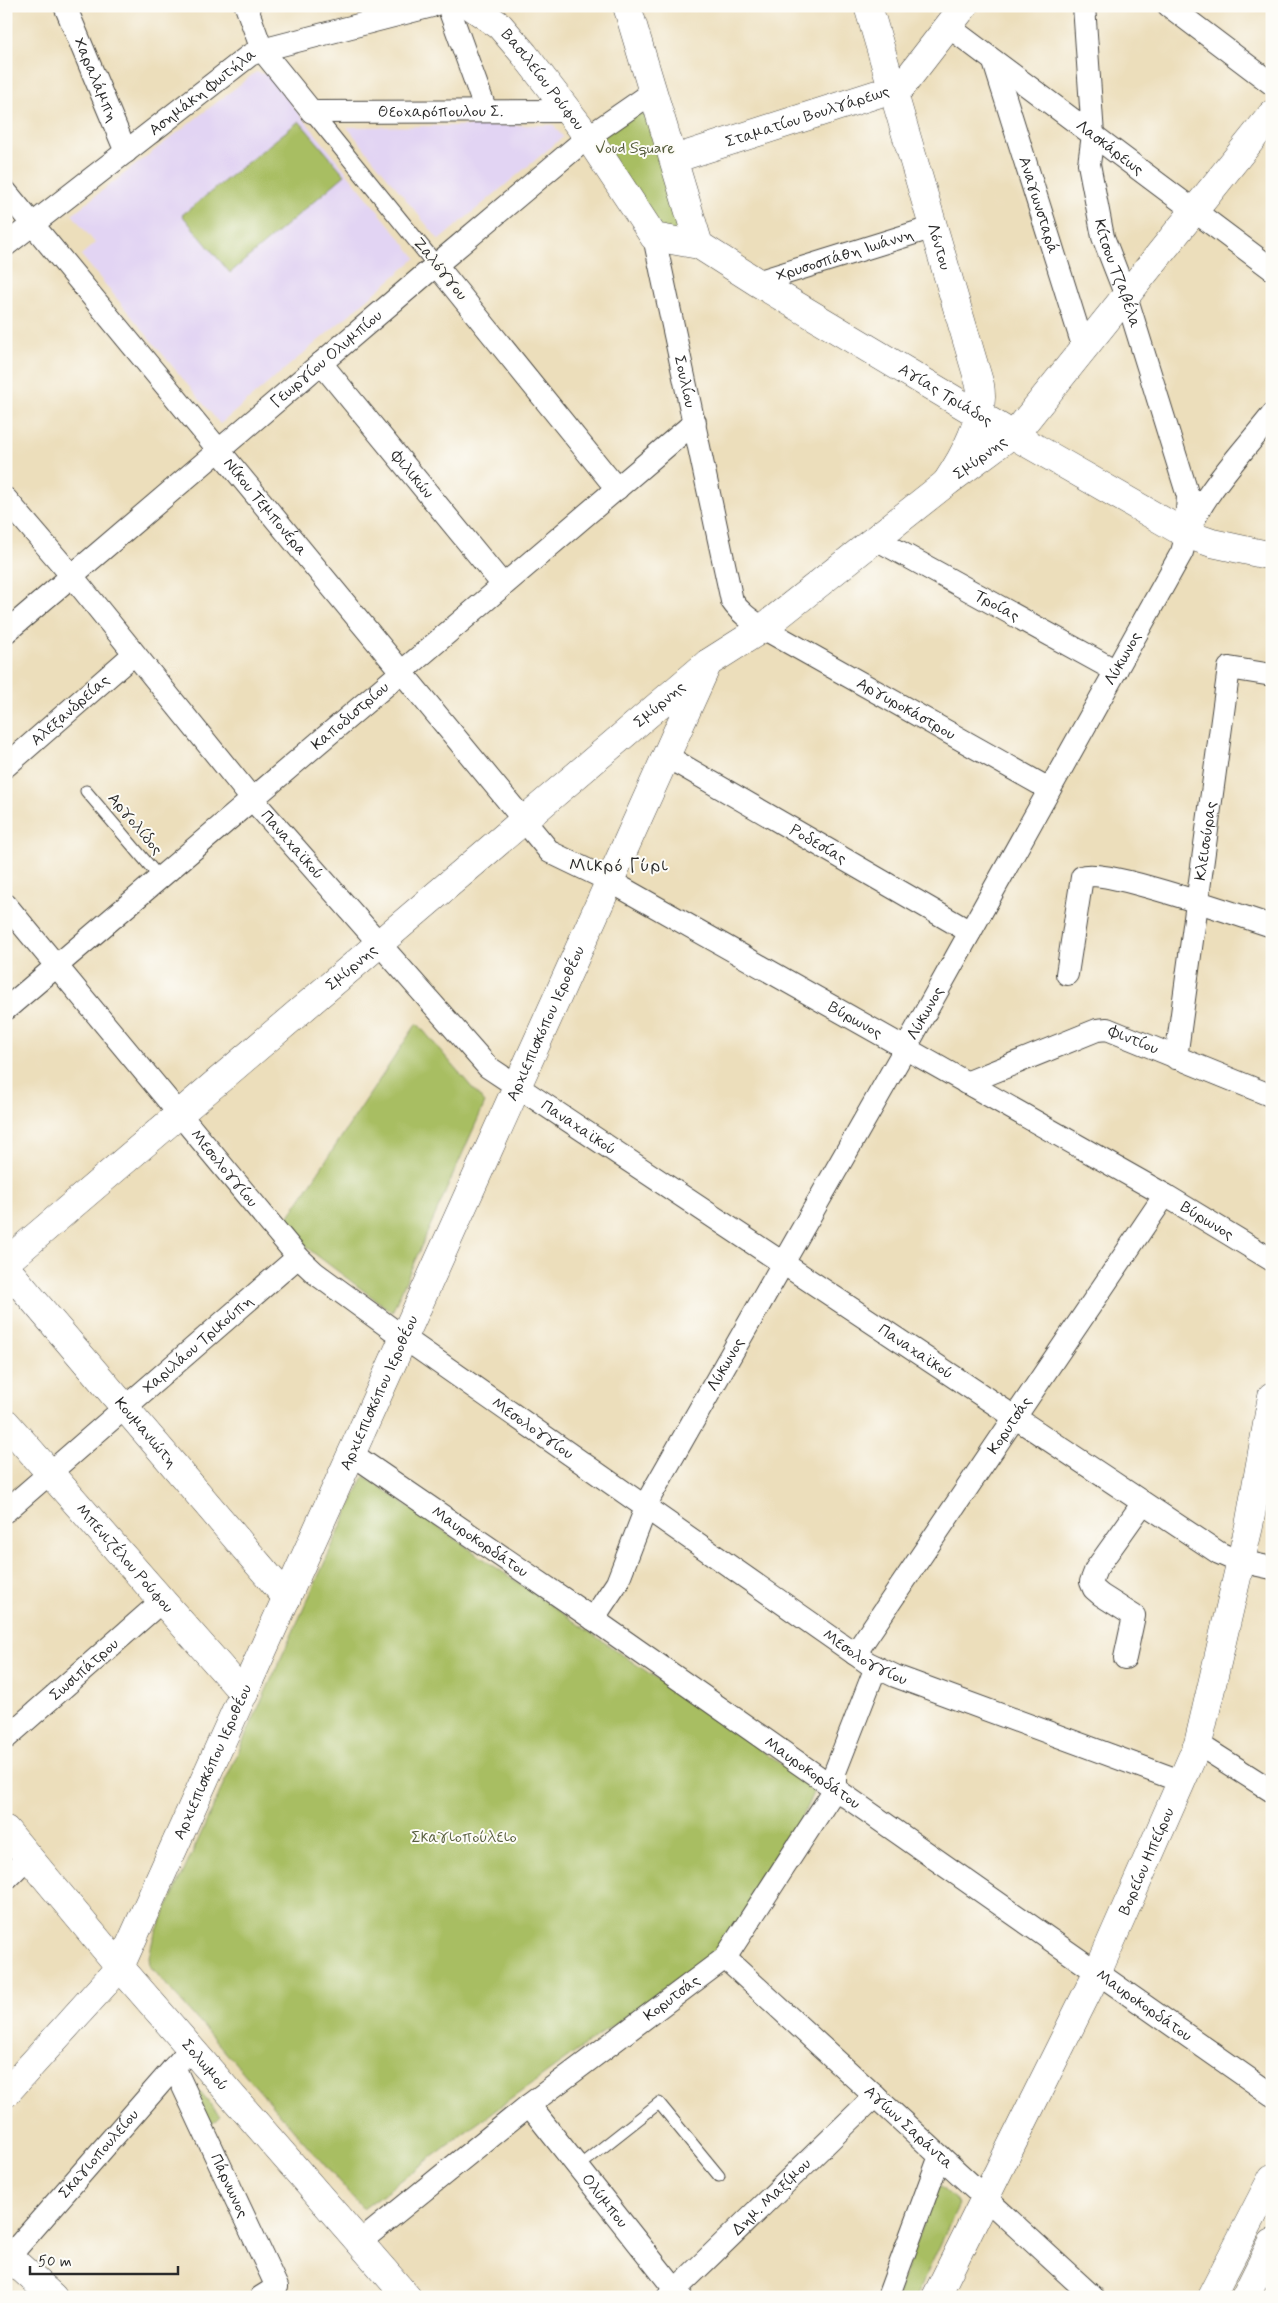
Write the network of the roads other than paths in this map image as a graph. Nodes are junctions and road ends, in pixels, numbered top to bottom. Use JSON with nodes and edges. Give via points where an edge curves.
{"nodes":[{"id":1,"x":65,"y":6,"type":"edge"},
{"id":2,"x":246,"y":6,"type":"edge"},
{"id":3,"x":432,"y":6,"type":"edge"},
{"id":4,"x":448,"y":6,"type":"edge"},
{"id":5,"x":472,"y":6,"type":"edge"},
{"id":6,"x":627,"y":6,"type":"edge"},
{"id":7,"x":868,"y":6,"type":"edge"},
{"id":8,"x":1084,"y":6,"type":"edge"},
{"id":9,"x":1169,"y":6,"type":"edge"},
{"id":10,"x":956,"y":17,"type":"edge"},
{"id":11,"x":262,"y":50,"type":"junction"},
{"id":12,"x":994,"y":62,"type":"junction"},
{"id":13,"x":1272,"y":84,"type":"edge"},
{"id":14,"x":893,"y":90,"type":"junction"},
{"id":15,"x":653,"y":92,"type":"junction"},
{"id":16,"x":568,"y":110,"type":"junction"},
{"id":17,"x":486,"y":111,"type":"junction"},
{"id":18,"x":312,"y":112,"type":"junction"},
{"id":19,"x":1272,"y":114,"type":"edge"},
{"id":20,"x":1093,"y":135,"type":"junction"},
{"id":21,"x":588,"y":137,"type":"junction"},
{"id":22,"x":126,"y":152,"type":"junction"},
{"id":23,"x":674,"y":159,"type":"junction"},
{"id":24,"x":6,"y":192,"type":"edge"},
{"id":25,"x":1194,"y":211,"type":"junction"},
{"id":26,"x":32,"y":224,"type":"junction"},
{"id":27,"x":934,"y":227,"type":"junction"},
{"id":28,"x":654,"y":237,"type":"junction"},
{"id":29,"x":6,"y":245,"type":"edge"},
{"id":30,"x":699,"y":245,"type":"junction"},
{"id":31,"x":436,"y":264,"type":"junction"},
{"id":32,"x":1272,"y":269,"type":"edge"},
{"id":33,"x":757,"y":282,"type":"junction"},
{"id":34,"x":1126,"y":296,"type":"junction"},
{"id":35,"x":1084,"y":349,"type":"junction"},
{"id":36,"x":321,"y":363,"type":"junction"},
{"id":37,"x":979,"y":414,"type":"junction"},
{"id":38,"x":1272,"y":416,"type":"edge"},
{"id":39,"x":695,"y":422,"type":"junction"},
{"id":40,"x":1013,"y":435,"type":"junction"},
{"id":41,"x":219,"y":451,"type":"junction"},
{"id":42,"x":946,"y":483,"type":"junction"},
{"id":43,"x":617,"y":489,"type":"junction"},
{"id":44,"x":6,"y":499,"type":"edge"},
{"id":45,"x":1186,"y":534,"type":"junction"},
{"id":46,"x":876,"y":539,"type":"junction"},
{"id":47,"x":1272,"y":556,"type":"edge"},
{"id":48,"x":72,"y":576,"type":"junction"},
{"id":49,"x":503,"y":585,"type":"junction"},
{"id":50,"x":763,"y":628,"type":"junction"},
{"id":51,"x":6,"y":632,"type":"edge"},
{"id":52,"x":134,"y":654,"type":"junction"},
{"id":53,"x":708,"y":663,"type":"junction"},
{"id":54,"x":1116,"y":671,"type":"junction"},
{"id":55,"x":401,"y":672,"type":"junction"},
{"id":56,"x":1272,"y":675,"type":"edge"},
{"id":57,"x":666,"y":756,"type":"junction"},
{"id":58,"x":6,"y":766,"type":"edge"},
{"id":59,"x":1049,"y":789,"type":"junction"},
{"id":60,"x":86,"y":791,"type":"dead end"},
{"id":61,"x":252,"y":799,"type":"junction"},
{"id":62,"x":523,"y":820,"type":"junction"},
{"id":63,"x":160,"y":878,"type":"junction"},
{"id":64,"x":610,"y":881,"type":"junction"},
{"id":65,"x":1197,"y":903,"type":"junction"},
{"id":66,"x":6,"y":905,"type":"edge"},
{"id":67,"x":1272,"y":926,"type":"edge"},
{"id":68,"x":970,"y":932,"type":"junction"},
{"id":69,"x":379,"y":944,"type":"junction"},
{"id":70,"x":57,"y":965,"type":"junction"},
{"id":71,"x":1067,"y":974,"type":"dead end"},
{"id":72,"x":6,"y":1008,"type":"edge"},
{"id":73,"x":905,"y":1049,"type":"junction"},
{"id":74,"x":1176,"y":1058,"type":"junction"},
{"id":75,"x":966,"y":1083,"type":"junction"},
{"id":76,"x":517,"y":1086,"type":"junction"},
{"id":77,"x":1272,"y":1096,"type":"edge"},
{"id":78,"x":178,"y":1114,"type":"junction"},
{"id":79,"x":1165,"y":1195,"type":"junction"},
{"id":80,"x":298,"y":1257,"type":"junction"},
{"id":81,"x":1272,"y":1260,"type":"edge"},
{"id":82,"x":6,"y":1262,"type":"edge"},
{"id":83,"x":783,"y":1263,"type":"junction"},
{"id":84,"x":6,"y":1268,"type":"edge"},
{"id":85,"x":404,"y":1338,"type":"junction"},
{"id":86,"x":1272,"y":1396,"type":"edge"},
{"id":87,"x":125,"y":1408,"type":"junction"},
{"id":88,"x":1014,"y":1418,"type":"junction"},
{"id":89,"x":6,"y":1423,"type":"edge"},
{"id":90,"x":352,"y":1454,"type":"junction"},
{"id":91,"x":50,"y":1474,"type":"junction"},
{"id":92,"x":1143,"y":1503,"type":"junction"},
{"id":93,"x":645,"y":1507,"type":"junction"},
{"id":94,"x":6,"y":1511,"type":"edge"},
{"id":95,"x":1241,"y":1561,"type":"junction"},
{"id":96,"x":1272,"y":1568,"type":"edge"},
{"id":97,"x":287,"y":1598,"type":"junction"},
{"id":98,"x":162,"y":1601,"type":"junction"},
{"id":99,"x":594,"y":1619,"type":"junction"},
{"id":100,"x":855,"y":1654,"type":"junction"},
{"id":101,"x":1125,"y":1658,"type":"dead end"},
{"id":102,"x":876,"y":1668,"type":"junction"},
{"id":103,"x":244,"y":1694,"type":"junction"},
{"id":104,"x":6,"y":1738,"type":"edge"},
{"id":105,"x":1198,"y":1744,"type":"junction"},
{"id":106,"x":1183,"y":1782,"type":"junction"},
{"id":107,"x":835,"y":1789,"type":"junction"},
{"id":108,"x":1272,"y":1791,"type":"edge"},
{"id":109,"x":6,"y":1830,"type":"edge"},
{"id":110,"x":28,"y":1856,"type":"junction"},
{"id":111,"x":6,"y":1879,"type":"edge"},
{"id":112,"x":725,"y":1958,"type":"junction"},
{"id":113,"x":120,"y":1967,"type":"junction"},
{"id":114,"x":1098,"y":1971,"type":"junction"},
{"id":115,"x":182,"y":2058,"type":"junction"},
{"id":116,"x":6,"y":2093,"type":"edge"},
{"id":117,"x":1272,"y":2095,"type":"edge"},
{"id":118,"x":875,"y":2096,"type":"junction"},
{"id":119,"x":529,"y":2105,"type":"junction"},
{"id":120,"x":940,"y":2156,"type":"junction"},
{"id":121,"x":578,"y":2167,"type":"junction"},
{"id":122,"x":718,"y":2176,"type":"dead end"},
{"id":123,"x":1272,"y":2178,"type":"edge"},
{"id":124,"x":985,"y":2198,"type":"junction"},
{"id":125,"x":360,"y":2242,"type":"junction"},
{"id":126,"x":1272,"y":2244,"type":"edge"},
{"id":127,"x":7,"y":2257,"type":"edge"},
{"id":128,"x":397,"y":2293,"type":"edge"},
{"id":129,"x":674,"y":2294,"type":"edge"},
{"id":130,"x":53,"y":2297,"type":"edge"},
{"id":131,"x":261,"y":2297,"type":"edge"},
{"id":132,"x":888,"y":2297,"type":"edge"},
{"id":133,"x":936,"y":2297,"type":"edge"},
{"id":134,"x":1093,"y":2297,"type":"edge"},
{"id":135,"x":1212,"y":2297,"type":"edge"},
{"id":136,"x":1245,"y":2297,"type":"edge"}],
"edges":[{"from":1,"to":22,"type":"street","name":"Χαραλάμπη"},
{"from":2,"to":11,"type":"street","name":"Ζαλόγγου"},
{"from":3,"to":11,"type":"street","name":"Ασημάκη Φωτήλα"},
{"from":4,"to":17,"type":"street"},
{"from":5,"to":16,"type":"street","name":"Βασιλείου Ρούφου","via":[[500,26]]},
{"from":6,"to":15,"type":"street"},
{"from":7,"to":14,"type":"street","name":"Λόντου"},
{"from":8,"to":20,"type":"street","name":"Κίτσου Τζαβέλα"},
{"from":9,"to":13,"type":"street"},
{"from":10,"to":12,"type":"street","name":"Λασκάρεως"},
{"from":10,"to":14,"type":"street","name":"Σταματίου Βουλγάρεως","via":[[907,82]]},
{"from":11,"to":18,"type":"street","name":"Ζαλόγγου"},
{"from":11,"to":22,"type":"street","name":"Ασημάκη Φωτήλα","via":[[250,55]]},
{"from":12,"to":20,"type":"street","name":"Λασκάρεως"},
{"from":12,"to":35,"type":"street","name":"Αναγωνσταρά"},
{"from":14,"to":23,"type":"street","name":"Σταματίου Βουλγάρεως"},
{"from":14,"to":27,"type":"street","name":"Λόντου"},
{"from":15,"to":21,"type":"street","name":"Γεωργίου Ολυμπίου"},
{"from":15,"to":23,"type":"street"},
{"from":16,"to":17,"type":"street","name":"Θεοχαρόπουλου Σ."},
{"from":16,"to":21,"type":"street","name":"Βασιλείου Ρούφου"},
{"from":17,"to":18,"type":"street","name":"Θεοχαρόπουλου Σ."},
{"from":18,"to":31,"type":"street","name":"Ζαλόγγου"},
{"from":19,"to":25,"type":"street","name":"Σμύρνης"},
{"from":20,"to":25,"type":"street","name":"Λασκάρεως"},
{"from":20,"to":34,"type":"street","name":"Κίτσου Τζαβέλα","via":[[1090,164],[1103,237]]},
{"from":21,"to":28,"type":"street","name":"Σουλίου"},
{"from":21,"to":31,"type":"street","name":"Γεωργίου Ολυμπίου"},
{"from":22,"to":26,"type":"street","name":"Ασημάκη Φωτήλα"},
{"from":23,"to":30,"type":"street"},
{"from":24,"to":26,"type":"street","name":"Νίκου Τεμπονέρα"},
{"from":25,"to":32,"type":"street","name":"Λασκάρεως"},
{"from":25,"to":34,"type":"street","name":"Σμύρνης"},
{"from":26,"to":29,"type":"street","name":"Ασημάκη Φωτήλα"},
{"from":26,"to":41,"type":"street","name":"Νίκου Τεμπονέρα"},
{"from":27,"to":33,"type":"street","name":"Χρυσοσπάθη Ιωάννη"},
{"from":27,"to":37,"type":"street","name":"Λόντου","via":[[980,384]]},
{"from":28,"to":30,"type":"street","name":"Αγίας Τριάδος"},
{"from":28,"to":39,"type":"street","name":"Σουλίου"},
{"from":30,"to":33,"type":"street","name":"Αγίας Τριάδος"},
{"from":31,"to":36,"type":"street","name":"Γεωργίου Ολυμπίου"},
{"from":31,"to":43,"type":"street","name":"Ζαλόγγου"},
{"from":33,"to":37,"type":"street","name":"Αγίας Τριάδος"},
{"from":34,"to":35,"type":"street","name":"Σμύρνης"},
{"from":34,"to":45,"type":"street","name":"Κίτσου Τζαβέλα","via":[[1188,496]]},
{"from":35,"to":40,"type":"street","name":"Σμύρνης"},
{"from":36,"to":41,"type":"street","name":"Γεωργίου Ολυμπίου"},
{"from":36,"to":49,"type":"street","name":"Φιλικών"},
{"from":37,"to":40,"type":"street","name":"Αγίας Τριάδος"},
{"from":37,"to":42,"type":"street","name":"Λόντου","via":[[965,451]]},
{"from":38,"to":45,"type":"street","name":"Λύκωνος","via":[[1196,511]]},
{"from":39,"to":43,"type":"street","name":"Καποδιστρίου"},
{"from":39,"to":50,"type":"street","name":"Σουλίου","via":[[732,601],[743,615]]},
{"from":40,"to":42,"type":"street","name":"Σμύρνης"},
{"from":40,"to":45,"type":"street","name":"Αγίας Τριάδος"},
{"from":41,"to":48,"type":"street","name":"Γεωργίου Ολυμπίου"},
{"from":41,"to":55,"type":"street","name":"Νίκου Τεμπονέρα"},
{"from":42,"to":46,"type":"street","name":"Σμύρνης"},
{"from":43,"to":49,"type":"street","name":"Καποδιστρίου"},
{"from":44,"to":48,"type":"street","name":"Παναχαϊκού"},
{"from":45,"to":47,"type":"street","name":"Αγίας Τριάδος"},
{"from":45,"to":54,"type":"street","name":"Λύκωνος","via":[[1182,552]]},
{"from":46,"to":50,"type":"street","name":"Σμύρνης"},
{"from":46,"to":54,"type":"street","name":"Τροίας"},
{"from":48,"to":51,"type":"street","name":"Γεωργίου Ολυμπίου"},
{"from":48,"to":52,"type":"street","name":"Παναχαϊκού"},
{"from":49,"to":55,"type":"street","name":"Καποδιστρίου"},
{"from":50,"to":53,"type":"street","name":"Σμύρνης"},
{"from":50,"to":59,"type":"street","name":"Αργυροκάστρου"},
{"from":52,"to":58,"type":"street","name":"Αλεξανδρείας"},
{"from":52,"to":61,"type":"street","name":"Παναχαϊκού"},
{"from":53,"to":57,"type":"street","name":"Αρχιεπισκόπου Ιεροθέου"},
{"from":53,"to":62,"type":"street","name":"Σμύρνης"},
{"from":54,"to":59,"type":"street","name":"Λύκωνος"},
{"from":55,"to":61,"type":"street","name":"Καποδιστρίου"},
{"from":55,"to":62,"type":"street","name":"Νίκου Τεμπονέρα"},
{"from":56,"to":65,"type":"street","name":"Κλεισούρας","via":[[1229,668]]},
{"from":57,"to":64,"type":"street","name":"Αρχιεπισκόπου Ιεροθέου"},
{"from":57,"to":68,"type":"street","name":"Ροδεσίας"},
{"from":59,"to":68,"type":"street","name":"Λύκωνος"},
{"from":60,"to":63,"type":"lane","name":"Αργολίδος"},
{"from":61,"to":63,"type":"street","name":"Καποδιστρίου"},
{"from":61,"to":69,"type":"street","name":"Παναχαϊκού"},
{"from":62,"to":64,"type":"street","name":"Βύρωνος","via":[[550,852]]},
{"from":62,"to":69,"type":"street","name":"Σμύρνης"},
{"from":63,"to":70,"type":"street","name":"Καποδιστρίου"},
{"from":64,"to":73,"type":"street","name":"Βύρωνος"},
{"from":64,"to":76,"type":"street","name":"Αρχιεπισκόπου Ιεροθέου"},
{"from":65,"to":67,"type":"street"},
{"from":65,"to":71,"type":"street","via":[[1102,876],[1090,874],[1082,877]]},
{"from":65,"to":74,"type":"street","name":"Κλεισούρας"},
{"from":66,"to":70,"type":"street","name":"Μεσολογγίου"},
{"from":68,"to":73,"type":"street","name":"Λύκωνος"},
{"from":69,"to":76,"type":"street","name":"Παναχαϊκού","via":[[478,1058]]},
{"from":69,"to":78,"type":"street","name":"Σμύρνης"},
{"from":70,"to":72,"type":"street","name":"Καποδιστρίου"},
{"from":70,"to":78,"type":"street","name":"Μεσολογγίου"},
{"from":73,"to":75,"type":"street","name":"Βύρωνος"},
{"from":73,"to":83,"type":"street","name":"Λύκωνος"},
{"from":74,"to":75,"type":"street","name":"Φιντίου","via":[[1107,1030],[1097,1030]]},
{"from":74,"to":77,"type":"street","name":"Φιντίου"},
{"from":75,"to":79,"type":"street","name":"Βύρωνος"},
{"from":76,"to":83,"type":"street","name":"Παναχαϊκού"},
{"from":76,"to":85,"type":"street","name":"Αρχιεπισκόπου Ιεροθέου"},
{"from":78,"to":80,"type":"street","name":"Μεσολογγίου"},
{"from":78,"to":82,"type":"street","name":"Σμύρνης"},
{"from":79,"to":81,"type":"street","name":"Βύρωνος"},
{"from":79,"to":88,"type":"street","name":"Κορυτσάς"},
{"from":80,"to":85,"type":"street","name":"Μεσολογγίου"},
{"from":80,"to":87,"type":"street","name":"Χαριλάου Τρικούπη"},
{"from":83,"to":88,"type":"street","name":"Παναχαϊκού"},
{"from":83,"to":93,"type":"street","name":"Λύκωνος"},
{"from":84,"to":87,"type":"street","name":"Κουμανιώτη"},
{"from":85,"to":90,"type":"street","name":"Αρχιεπισκόπου Ιεροθέου"},
{"from":85,"to":93,"type":"street","name":"Μεσολογγίου"},
{"from":86,"to":95,"type":"street","name":"Βορείου Ηπείρου"},
{"from":87,"to":91,"type":"street","name":"Χαριλάου Τρικούπη"},
{"from":87,"to":97,"type":"street","name":"Κουμανιώτη"},
{"from":88,"to":92,"type":"street","name":"Παναχαϊκού"},
{"from":88,"to":100,"type":"street","name":"Κορυτσάς"},
{"from":89,"to":91,"type":"street","name":"Μπενιζέλου Ρούφου"},
{"from":90,"to":97,"type":"street","name":"Αρχιεπισκόπου Ιεροθέου"},
{"from":90,"to":99,"type":"street","name":"Μαυροκορδάτου"},
{"from":91,"to":94,"type":"street","name":"Χαριλάου Τρικούπη"},
{"from":91,"to":98,"type":"street","name":"Μπενιζέλου Ρούφου"},
{"from":92,"to":95,"type":"street","name":"Παναχαϊκού","via":[[1219,1553]]},
{"from":92,"to":101,"type":"street","via":[[1096,1568],[1091,1582],[1101,1595],[1134,1616]]},
{"from":93,"to":99,"type":"street","name":"Λύκωνος","via":[[617,1583]]},
{"from":93,"to":100,"type":"street","name":"Μεσολογγίου"},
{"from":95,"to":96,"type":"street","name":"Παναχαϊκού"},
{"from":95,"to":105,"type":"street","name":"Βορείου Ηπείρου"},
{"from":97,"to":103,"type":"street","name":"Αρχιεπισκόπου Ιεροθέου"},
{"from":98,"to":103,"type":"street","name":"Μπενιζέλου Ρούφου"},
{"from":98,"to":104,"type":"street","name":"Σωσιπάτρου"},
{"from":99,"to":107,"type":"street","name":"Μαυροκορδάτου"},
{"from":100,"to":102,"type":"street","name":"Μεσολογγίου"},
{"from":102,"to":106,"type":"street","name":"Μεσολογγίου"},
{"from":102,"to":107,"type":"street","name":"Κορυτσάς","via":[[835,1772]]},
{"from":103,"to":113,"type":"street","name":"Αρχιεπισκόπου Ιεροθέου"},
{"from":105,"to":106,"type":"street","name":"Βορείου Ηπείρου"},
{"from":105,"to":108,"type":"street"},
{"from":106,"to":114,"type":"street","name":"Βορείου Ηπείρου"},
{"from":107,"to":112,"type":"street","name":"Κορυτσάς"},
{"from":107,"to":114,"type":"street","name":"Μαυροκορδάτου"},
{"from":109,"to":110,"type":"street","name":"Σολωμού"},
{"from":110,"to":111,"type":"street"},
{"from":110,"to":113,"type":"street","name":"Σολωμού"},
{"from":112,"to":118,"type":"street","name":"Αγίων Σαράντα"},
{"from":112,"to":119,"type":"street","name":"Κορυτσάς"},
{"from":113,"to":115,"type":"street","name":"Σολωμού"},
{"from":113,"to":116,"type":"street","name":"Αρχιεπισκόπου Ιεροθέου"},
{"from":114,"to":117,"type":"street","name":"Μαυροκορδάτου"},
{"from":114,"to":124,"type":"street","name":"Βορείου Ηπείρου"},
{"from":115,"to":125,"type":"street","name":"Σολωμού"},
{"from":115,"to":127,"type":"street","name":"Σκαγιοπουλείου"},
{"from":115,"to":131,"type":"street","name":"Πάρνωνος","via":[[277,2287]]},
{"from":118,"to":120,"type":"street","name":"Αγίων Σαράντα"},
{"from":118,"to":129,"type":"street","name":"Δημ. Μαξίμου"},
{"from":119,"to":121,"type":"street","name":"Ολύμπου"},
{"from":119,"to":125,"type":"street","name":"Κορυτσάς"},
{"from":120,"to":124,"type":"street","name":"Αγίων Σαράντα"},
{"from":120,"to":132,"type":"street"},
{"from":121,"to":122,"type":"lane","via":[[659,2103]]},
{"from":121,"to":129,"type":"street","name":"Ολύμπου"},
{"from":123,"to":135,"type":"street"},
{"from":124,"to":133,"type":"street","name":"Βορείου Ηπείρου"},
{"from":124,"to":134,"type":"street","name":"Αγίων Σαράντα"},
{"from":125,"to":128,"type":"street","name":"Σολωμού"},
{"from":126,"to":136,"type":"street"},
{"from":127,"to":130,"type":"street"}]}
